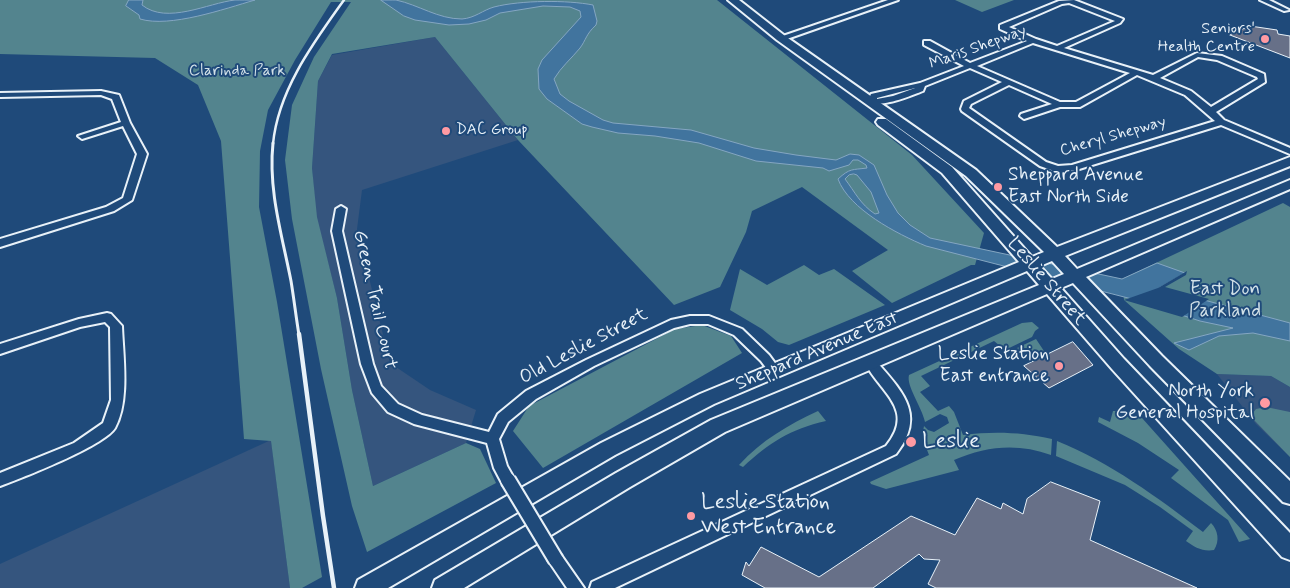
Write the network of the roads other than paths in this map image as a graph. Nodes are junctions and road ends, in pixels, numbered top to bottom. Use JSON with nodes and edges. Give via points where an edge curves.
{"nodes":[{"id":1,"x":733,"y":0,"type":"edge"},
{"id":2,"x":895,"y":0,"type":"edge"},
{"id":3,"x":1263,"y":0,"type":"edge"},
{"id":4,"x":1288,"y":10,"type":"edge"},
{"id":5,"x":1276,"y":13,"type":"dead end"},
{"id":6,"x":781,"y":38,"type":"junction"},
{"id":7,"x":1033,"y":41,"type":"junction"},
{"id":8,"x":927,"y":43,"type":"dead end"},
{"id":9,"x":1058,"y":48,"type":"junction"},
{"id":10,"x":972,"y":66,"type":"junction"},
{"id":11,"x":1136,"y":73,"type":"junction"},
{"id":12,"x":1154,"y":78,"type":"junction"},
{"id":13,"x":1009,"y":82,"type":"junction"},
{"id":14,"x":0,"y":95,"type":"edge"},
{"id":15,"x":866,"y":103,"type":"junction"},
{"id":16,"x":1059,"y":104,"type":"junction"},
{"id":17,"x":1211,"y":111,"type":"junction"},
{"id":18,"x":1024,"y":116,"type":"dead end"},
{"id":19,"x":1221,"y":122,"type":"junction"},
{"id":20,"x":126,"y":123,"type":"junction"},
{"id":21,"x":82,"y":136,"type":"dead end"},
{"id":22,"x":1290,"y":151,"type":"edge"},
{"id":23,"x":1290,"y":161,"type":"edge"},
{"id":24,"x":1290,"y":184,"type":"edge"},
{"id":25,"x":341,"y":209,"type":"dead end"},
{"id":26,"x":0,"y":243,"type":"edge"},
{"id":27,"x":1055,"y":254,"type":"junction"},
{"id":28,"x":1029,"y":264,"type":"junction"},
{"id":29,"x":1075,"y":276,"type":"junction"},
{"id":30,"x":1049,"y":287,"type":"junction"},
{"id":31,"x":0,"y":349,"type":"edge"},
{"id":32,"x":871,"y":363,"type":"junction"},
{"id":33,"x":774,"y":370,"type":"junction"},
{"id":34,"x":492,"y":439,"type":"junction"},
{"id":35,"x":0,"y":480,"type":"edge"},
{"id":36,"x":1290,"y":495,"type":"edge"},
{"id":37,"x":1290,"y":548,"type":"edge"},
{"id":38,"x":366,"y":588,"type":"edge"},
{"id":39,"x":443,"y":588,"type":"edge"},
{"id":40,"x":576,"y":588,"type":"edge"},
{"id":41,"x":598,"y":588,"type":"edge"}],
"edges":[{"from":1,"to":6,"type":"main road","name":"Leslie Street"},
{"from":2,"to":6,"type":"street"},
{"from":3,"to":4,"type":"street"},
{"from":4,"to":5,"type":"street"},
{"from":6,"to":15,"type":"main road","name":"Leslie Street"},
{"from":7,"to":9,"type":"street","name":"Maris Shepway"},
{"from":7,"to":9,"type":"street","via":[[1003,27],[1070,1],[1119,19]]},
{"from":7,"to":10,"type":"street","name":"Maris Shepway"},
{"from":8,"to":10,"type":"street"},
{"from":9,"to":11,"type":"street","name":"Maris Shepway"},
{"from":10,"to":13,"type":"street"},
{"from":10,"to":15,"type":"street","name":"Maris Shepway","via":[[921,85],[874,96]]},
{"from":11,"to":12,"type":"street","name":"Maris Shepway"},
{"from":11,"to":16,"type":"street","via":[[1077,105]]},
{"from":12,"to":17,"type":"street","name":"Maris Shepway","via":[[1188,93]]},
{"from":12,"to":17,"type":"street","via":[[1197,55],[1219,58],[1261,76],[1262,80]]},
{"from":13,"to":16,"type":"street"},
{"from":13,"to":19,"type":"street","name":"Cheryl Shepway","via":[[967,102],[965,109],[1043,164],[1057,169],[1073,168]]},
{"from":14,"to":20,"type":"street","via":[[108,95],[116,97]]},
{"from":15,"to":27,"type":"main road","name":"Leslie Street","via":[[971,173]]},
{"from":15,"to":28,"type":"main road","name":"Leslie Street","via":[[947,170]]},
{"from":16,"to":18,"type":"street"},
{"from":17,"to":19,"type":"street","name":"Maris Shepway"},
{"from":19,"to":22,"type":"street","name":"Maris Shepway"},
{"from":20,"to":21,"type":"street"},
{"from":20,"to":26,"type":"street","via":[[142,154],[127,200],[110,209]]},
{"from":23,"to":27,"type":"main road","name":"Sheppard Avenue East"},
{"from":24,"to":29,"type":"main road","name":"Sheppard Avenue East"},
{"from":25,"to":34,"type":"street","name":"Green Trail Court","via":[[337,231],[344,268],[376,389],[394,408],[419,420]]},
{"from":27,"to":28,"type":"main road","name":"Sheppard Avenue East"},
{"from":27,"to":29,"type":"main road","name":"Leslie Street"},
{"from":28,"to":30,"type":"main road","name":"Leslie Street"},
{"from":28,"to":33,"type":"main road","name":"Sheppard Avenue East"},
{"from":29,"to":30,"type":"main road","name":"Sheppard Avenue East"},
{"from":29,"to":36,"type":"main road","name":"Leslie Street"},
{"from":30,"to":32,"type":"main road","name":"Sheppard Avenue East"},
{"from":30,"to":37,"type":"main road","name":"Leslie Street"},
{"from":31,"to":35,"type":"street","via":[[108,317],[116,326],[118,400],[109,426],[79,447]]},
{"from":32,"to":39,"type":"main road","name":"Sheppard Avenue East","via":[[718,426]]},
{"from":32,"to":41,"type":"street","via":[[891,387],[904,412],[903,431],[891,450]]},
{"from":33,"to":34,"type":"street","name":"Old Leslie Street","via":[[738,332],[709,320],[671,324],[531,396],[503,418]]},
{"from":33,"to":38,"type":"main road","name":"Sheppard Avenue East","via":[[707,399],[608,449]]},
{"from":34,"to":40,"type":"street","bridge":true,"via":[[501,468]]}]}
